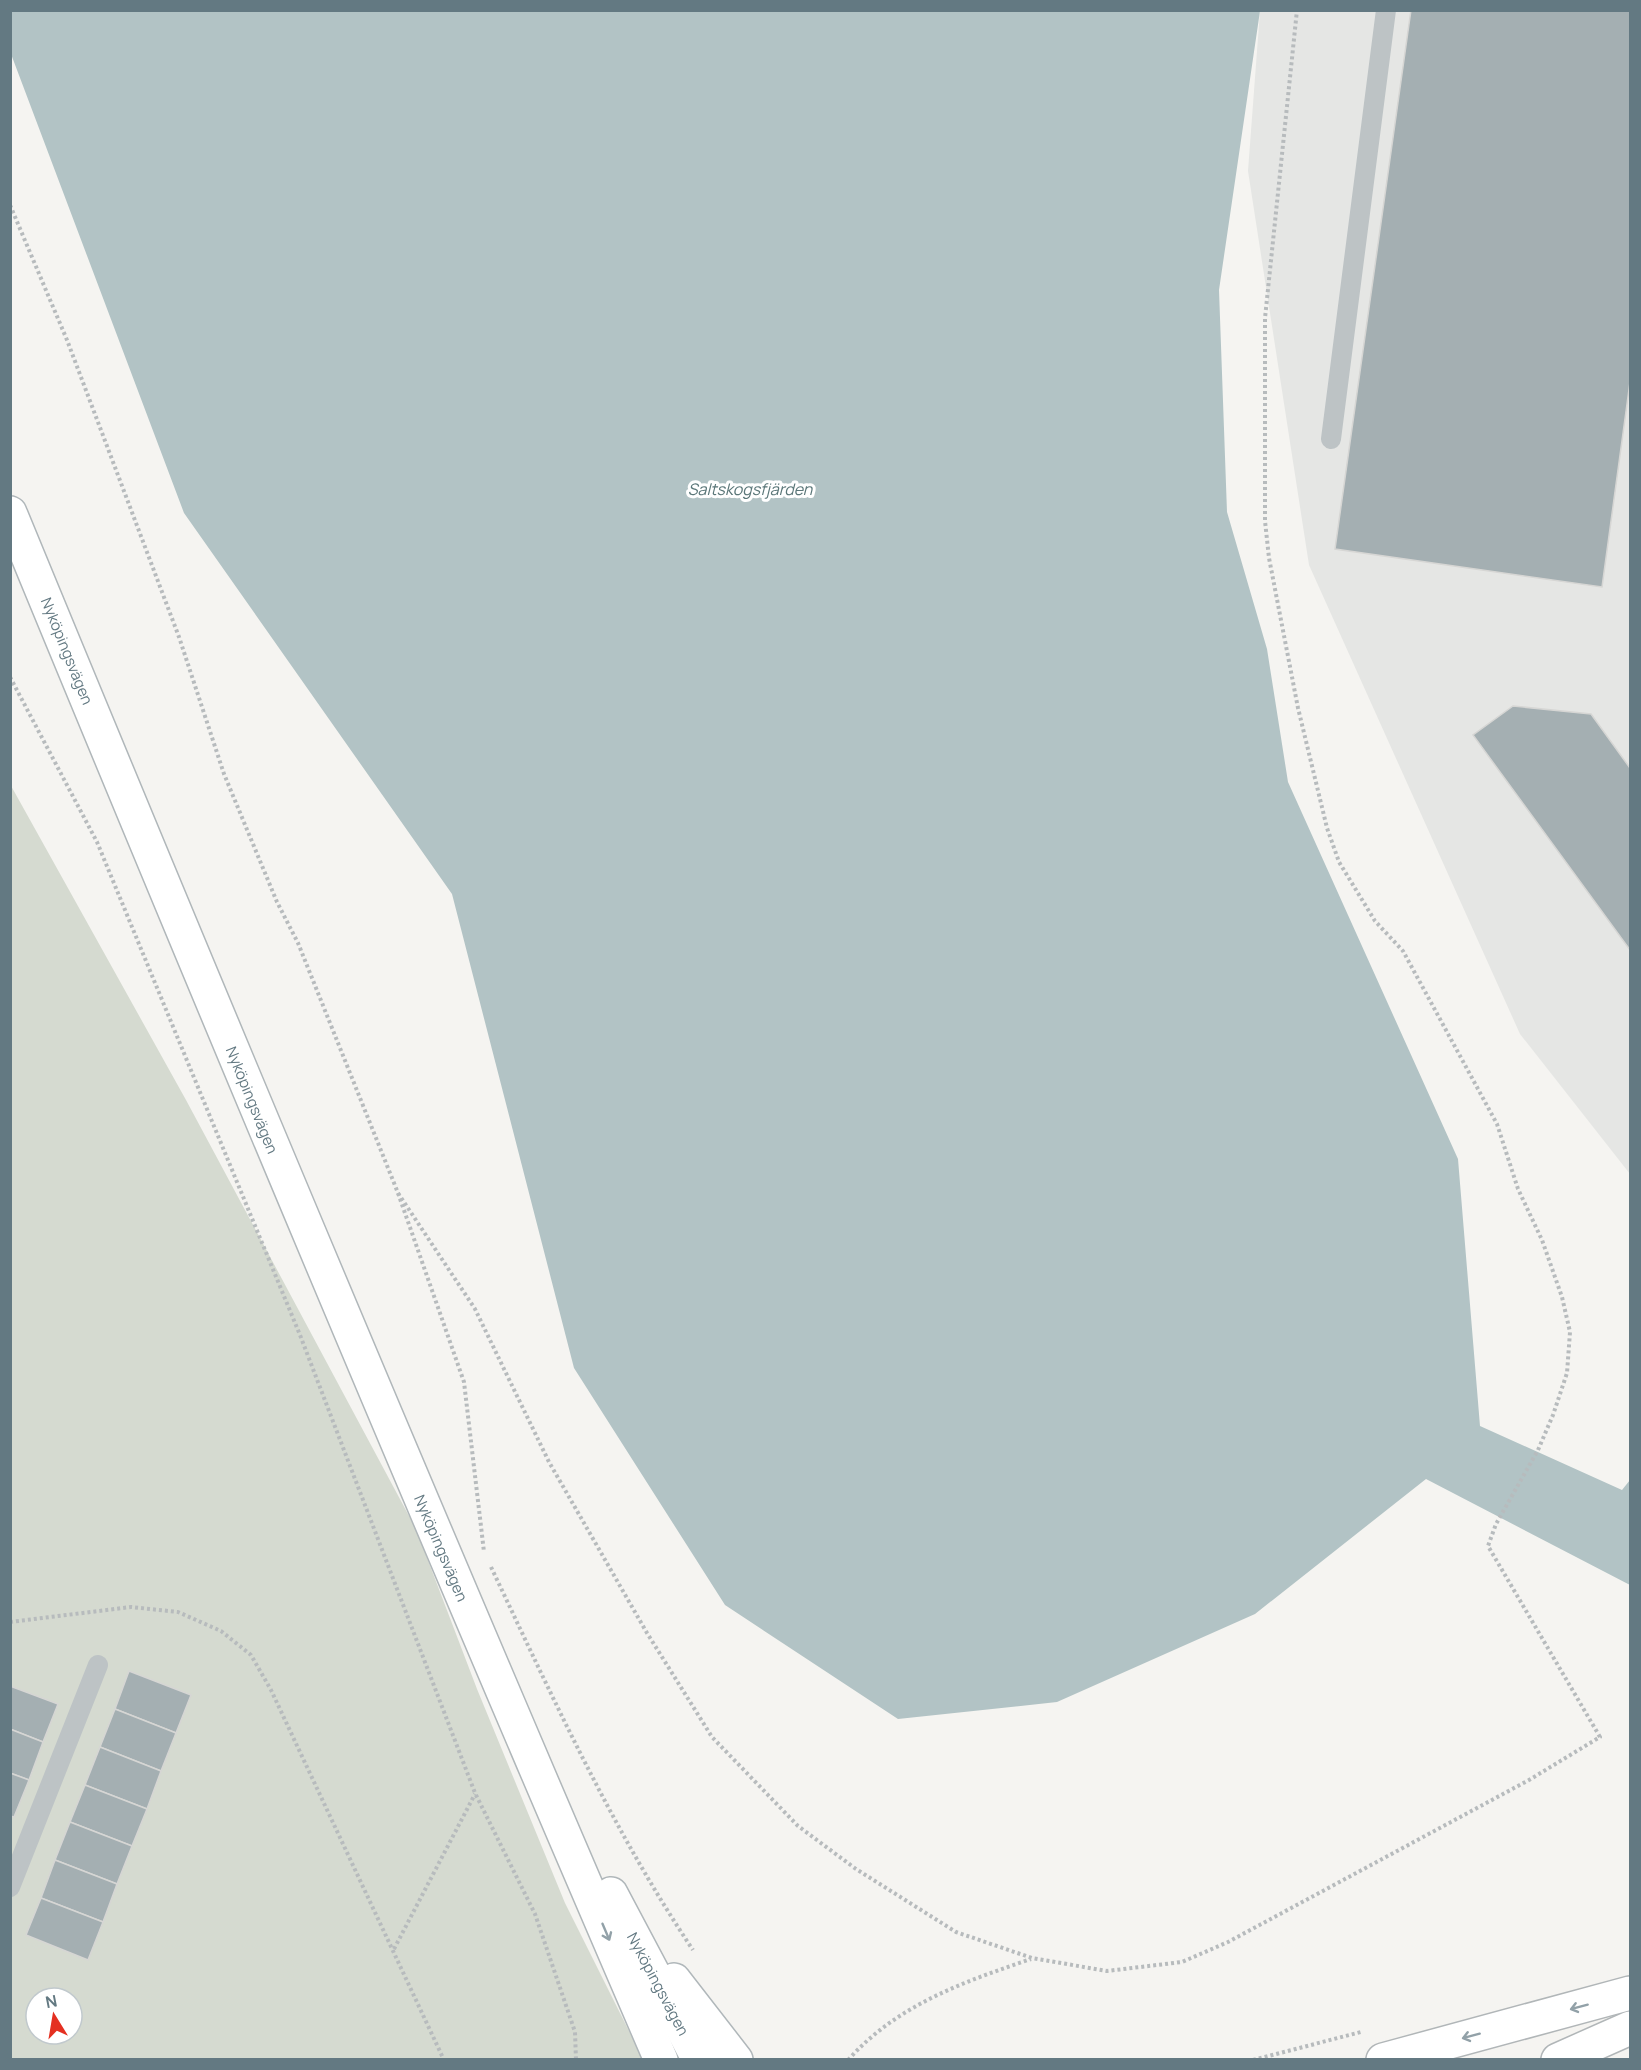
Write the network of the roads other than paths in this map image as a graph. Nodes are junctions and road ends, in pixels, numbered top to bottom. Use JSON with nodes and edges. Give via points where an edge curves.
{"nodes":[{"id":1,"x":1386,"y":10,"type":"edge"},
{"id":2,"x":1331,"y":439,"type":"dead end"},
{"id":3,"x":10,"y":513,"type":"edge"},
{"id":4,"x":98,"y":1665,"type":"dead end"},
{"id":5,"x":499,"y":1686,"type":"junction"},
{"id":6,"x":10,"y":1887,"type":"edge"},
{"id":7,"x":612,"y":1897,"type":"junction"},
{"id":8,"x":1630,"y":1993,"type":"edge"},
{"id":9,"x":1630,"y":2028,"type":"edge"},
{"id":10,"x":662,"y":2060,"type":"edge"},
{"id":11,"x":699,"y":2060,"type":"edge"},
{"id":12,"x":736,"y":2060,"type":"edge"},
{"id":13,"x":1383,"y":2060,"type":"edge"},
{"id":14,"x":1558,"y":2060,"type":"edge"}],
"edges":[{"from":1,"to":2,"type":"lane"},
{"from":3,"to":5,"type":"main road","name":"Nyköpingsvägen","via":[[279,1167]]},
{"from":4,"to":6,"type":"lane"},
{"from":5,"to":7,"type":"main road","name":"Nyköpingsvägen"},
{"from":5,"to":10,"type":"main road","name":"Nyköpingsvägen","one_way":true},
{"from":7,"to":11,"type":"main road","name":"Nyköpingsvägen"},
{"from":7,"to":12,"type":"main road"},
{"from":8,"to":13,"type":"main road","one_way":true},
{"from":9,"to":14,"type":"main road"}]}
